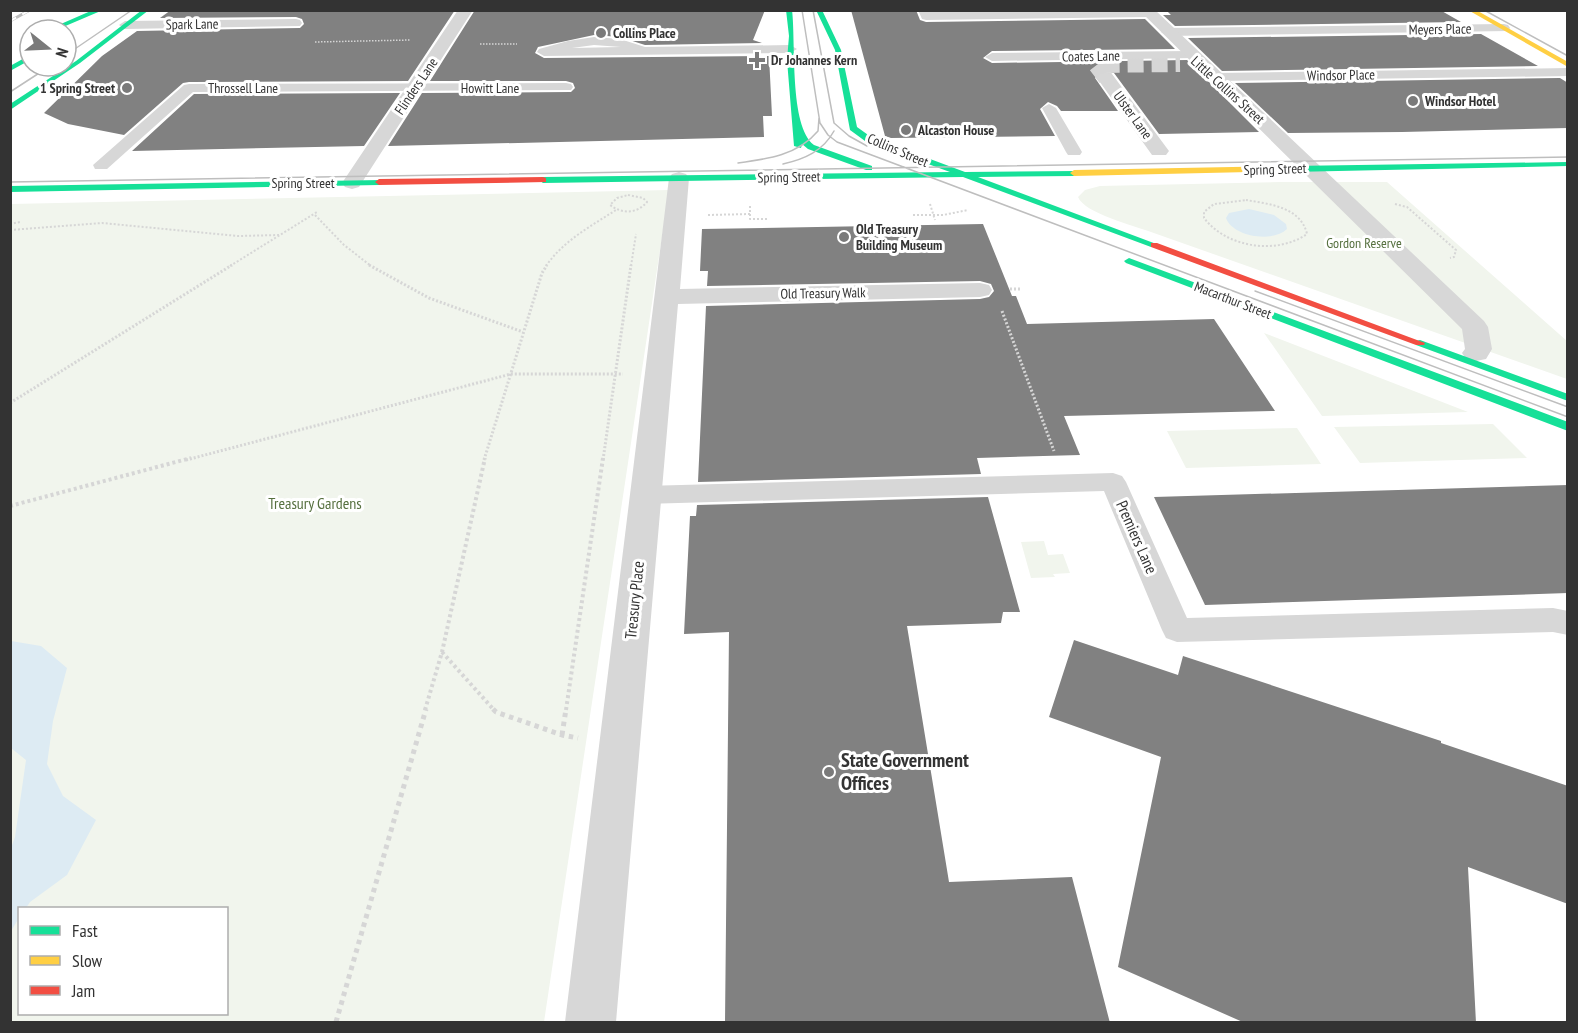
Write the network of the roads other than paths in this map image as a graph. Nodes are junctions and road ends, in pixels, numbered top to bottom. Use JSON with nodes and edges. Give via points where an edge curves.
{"nodes":[{"id":1,"x":102,"y":10,"type":"edge"},
{"id":2,"x":307,"y":10,"type":"edge"},
{"id":3,"x":466,"y":10,"type":"edge"},
{"id":4,"x":789,"y":10,"type":"edge"},
{"id":5,"x":819,"y":10,"type":"edge"},
{"id":6,"x":924,"y":10,"type":"edge"},
{"id":7,"x":1472,"y":10,"type":"edge"},
{"id":8,"x":1147,"y":12,"type":"edge"},
{"id":9,"x":143,"y":13,"type":"edge"},
{"id":10,"x":1074,"y":14,"type":"junction"},
{"id":11,"x":165,"y":15,"type":"dead end"},
{"id":12,"x":1358,"y":17,"type":"dead end"},
{"id":13,"x":78,"y":19,"type":"edge"},
{"id":14,"x":296,"y":23,"type":"junction"},
{"id":15,"x":78,"y":25,"type":"edge"},
{"id":16,"x":125,"y":25,"type":"junction"},
{"id":17,"x":1084,"y":28,"type":"dead end"},
{"id":18,"x":1504,"y":28,"type":"junction"},
{"id":19,"x":1377,"y":30,"type":"junction"},
{"id":20,"x":1250,"y":31,"type":"junction"},
{"id":21,"x":1167,"y":32,"type":"junction"},
{"id":22,"x":279,"y":38,"type":"dead end"},
{"id":23,"x":1264,"y":43,"type":"dead end"},
{"id":24,"x":790,"y":49,"type":"junction"},
{"id":25,"x":643,"y":51,"type":"junction"},
{"id":26,"x":992,"y":57,"type":"dead end"},
{"id":27,"x":1444,"y":58,"type":"dead end"},
{"id":28,"x":1189,"y":61,"type":"junction"},
{"id":29,"x":1568,"y":65,"type":"edge"},
{"id":30,"x":1568,"y":72,"type":"edge"},
{"id":31,"x":1466,"y":73,"type":"junction"},
{"id":32,"x":1217,"y":77,"type":"junction"},
{"id":33,"x":1106,"y":78,"type":"dead end"},
{"id":34,"x":414,"y":88,"type":"junction"},
{"id":35,"x":565,"y":89,"type":"dead end"},
{"id":36,"x":10,"y":108,"type":"edge"},
{"id":37,"x":1049,"y":108,"type":"dead end"},
{"id":38,"x":798,"y":126,"type":"junction"},
{"id":39,"x":1269,"y":149,"type":"dead end"},
{"id":40,"x":1292,"y":149,"type":"junction"},
{"id":41,"x":1138,"y":151,"type":"dead end"},
{"id":42,"x":1165,"y":151,"type":"joint"},
{"id":43,"x":1074,"y":152,"type":"dead end"},
{"id":44,"x":904,"y":154,"type":"junction"},
{"id":45,"x":949,"y":154,"type":"dead end"},
{"id":46,"x":832,"y":155,"type":"junction"},
{"id":47,"x":1313,"y":158,"type":"junction"},
{"id":48,"x":1568,"y":164,"type":"edge"},
{"id":49,"x":95,"y":165,"type":"joint"},
{"id":50,"x":124,"y":165,"type":"dead end"},
{"id":51,"x":1071,"y":172,"type":"junction"},
{"id":52,"x":958,"y":174,"type":"junction"},
{"id":53,"x":897,"y":176,"type":"junction"},
{"id":54,"x":679,"y":178,"type":"junction"},
{"id":55,"x":352,"y":183,"type":"junction"},
{"id":56,"x":10,"y":189,"type":"edge"},
{"id":57,"x":937,"y":189,"type":"dead end"},
{"id":58,"x":1046,"y":207,"type":"junction"},
{"id":59,"x":1119,"y":257,"type":"dead end"},
{"id":60,"x":989,"y":295,"type":"road end"},
{"id":61,"x":666,"y":297,"type":"junction"},
{"id":62,"x":1476,"y":353,"type":"dead end"},
{"id":63,"x":1568,"y":398,"type":"edge"},
{"id":64,"x":1568,"y":427,"type":"edge"},
{"id":65,"x":644,"y":495,"type":"junction"},
{"id":66,"x":1568,"y":623,"type":"edge"},
{"id":67,"x":590,"y":1023,"type":"edge"}],
"edges":[{"from":1,"to":13,"type":"street"},
{"from":1,"to":15,"type":"street"},
{"from":2,"to":14,"type":"lane"},
{"from":3,"to":34,"type":"street","name":"Flinders Lane"},
{"from":4,"to":24,"type":"street"},
{"from":5,"to":44,"type":"street","name":"Collins Street","via":[[838,50],[853,128],[868,140]]},
{"from":6,"to":10,"type":"lane","via":[[926,16]]},
{"from":7,"to":18,"type":"street"},
{"from":8,"to":10,"type":"lane"},
{"from":8,"to":21,"type":"street","name":"Little Collins Street"},
{"from":9,"to":11,"type":"lane"},
{"from":9,"to":16,"type":"street"},
{"from":10,"to":17,"type":"lane"},
{"from":12,"to":19,"type":"lane"},
{"from":14,"to":16,"type":"lane","name":"Spark Lane"},
{"from":14,"to":22,"type":"lane"},
{"from":16,"to":36,"type":"street"},
{"from":18,"to":19,"type":"lane","name":"Meyers Place"},
{"from":18,"to":29,"type":"street"},
{"from":19,"to":20,"type":"lane","name":"Meyers Place"},
{"from":20,"to":21,"type":"lane","name":"Meyers Place"},
{"from":20,"to":23,"type":"lane"},
{"from":21,"to":28,"type":"street","name":"Little Collins Street"},
{"from":24,"to":25,"type":"lane"},
{"from":24,"to":38,"type":"street"},
{"from":25,"to":25,"type":"lane","via":[[602,36],[544,52]]},
{"from":26,"to":28,"type":"lane","name":"Coates Lane"},
{"from":27,"to":31,"type":"lane"},
{"from":28,"to":32,"type":"street","name":"Little Collins Street"},
{"from":30,"to":31,"type":"lane","name":"Windsor Place"},
{"from":31,"to":32,"type":"lane","name":"Windsor Place"},
{"from":32,"to":40,"type":"street","name":"Little Collins Street"},
{"from":33,"to":42,"type":"street","name":"Ulster Lane"},
{"from":34,"to":35,"type":"lane","name":"Howitt Lane"},
{"from":34,"to":49,"type":"lane","name":"Throssell Lane","via":[[189,88]]},
{"from":34,"to":55,"type":"street","name":"Flinders Lane"},
{"from":37,"to":43,"type":"lane"},
{"from":38,"to":46,"type":"street","name":"Collins Street","via":[[807,145]]},
{"from":38,"to":46,"type":"street","name":"Spring Street","via":[[798,147],[784,154]]},
{"from":39,"to":40,"type":"street","name":"Spring Street"},
{"from":40,"to":47,"type":"street","name":"Little Collins Street"},
{"from":41,"to":42,"type":"street"},
{"from":44,"to":45,"type":"street","name":"Spring Street"},
{"from":44,"to":46,"type":"street","name":"Spring Street"},
{"from":44,"to":52,"type":"street","name":"Collins Street"},
{"from":46,"to":53,"type":"street","name":"Collins Street"},
{"from":47,"to":48,"type":"street","name":"Spring Street"},
{"from":47,"to":51,"type":"street","name":"Spring Street"},
{"from":47,"to":62,"type":"street","name":"Little Collins Street","via":[[1475,327],[1479,349]]},
{"from":49,"to":50,"type":"street"},
{"from":51,"to":52,"type":"street","name":"Spring Street"},
{"from":51,"to":58,"type":"street","via":[[1042,176],[1029,186],[1031,196]]},
{"from":52,"to":53,"type":"street","name":"Spring Street"},
{"from":52,"to":58,"type":"street","name":"Macarthur Street"},
{"from":53,"to":54,"type":"street","name":"Spring Street"},
{"from":53,"to":57,"type":"street"},
{"from":54,"to":55,"type":"street","name":"Spring Street"},
{"from":54,"to":61,"type":"street","name":"Treasury Place"},
{"from":55,"to":56,"type":"street","name":"Spring Street"},
{"from":58,"to":63,"type":"street","name":"Macarthur Street"},
{"from":59,"to":64,"type":"street","name":"Macarthur Street"},
{"from":60,"to":61,"type":"street","name":"Old Treasury Walk"},
{"from":61,"to":65,"type":"street","name":"Treasury Place"},
{"from":65,"to":66,"type":"lane","name":"Premiers Lane","via":[[1113,482],[1177,630],[1553,620]]},
{"from":65,"to":67,"type":"street","name":"Treasury Place"}]}
